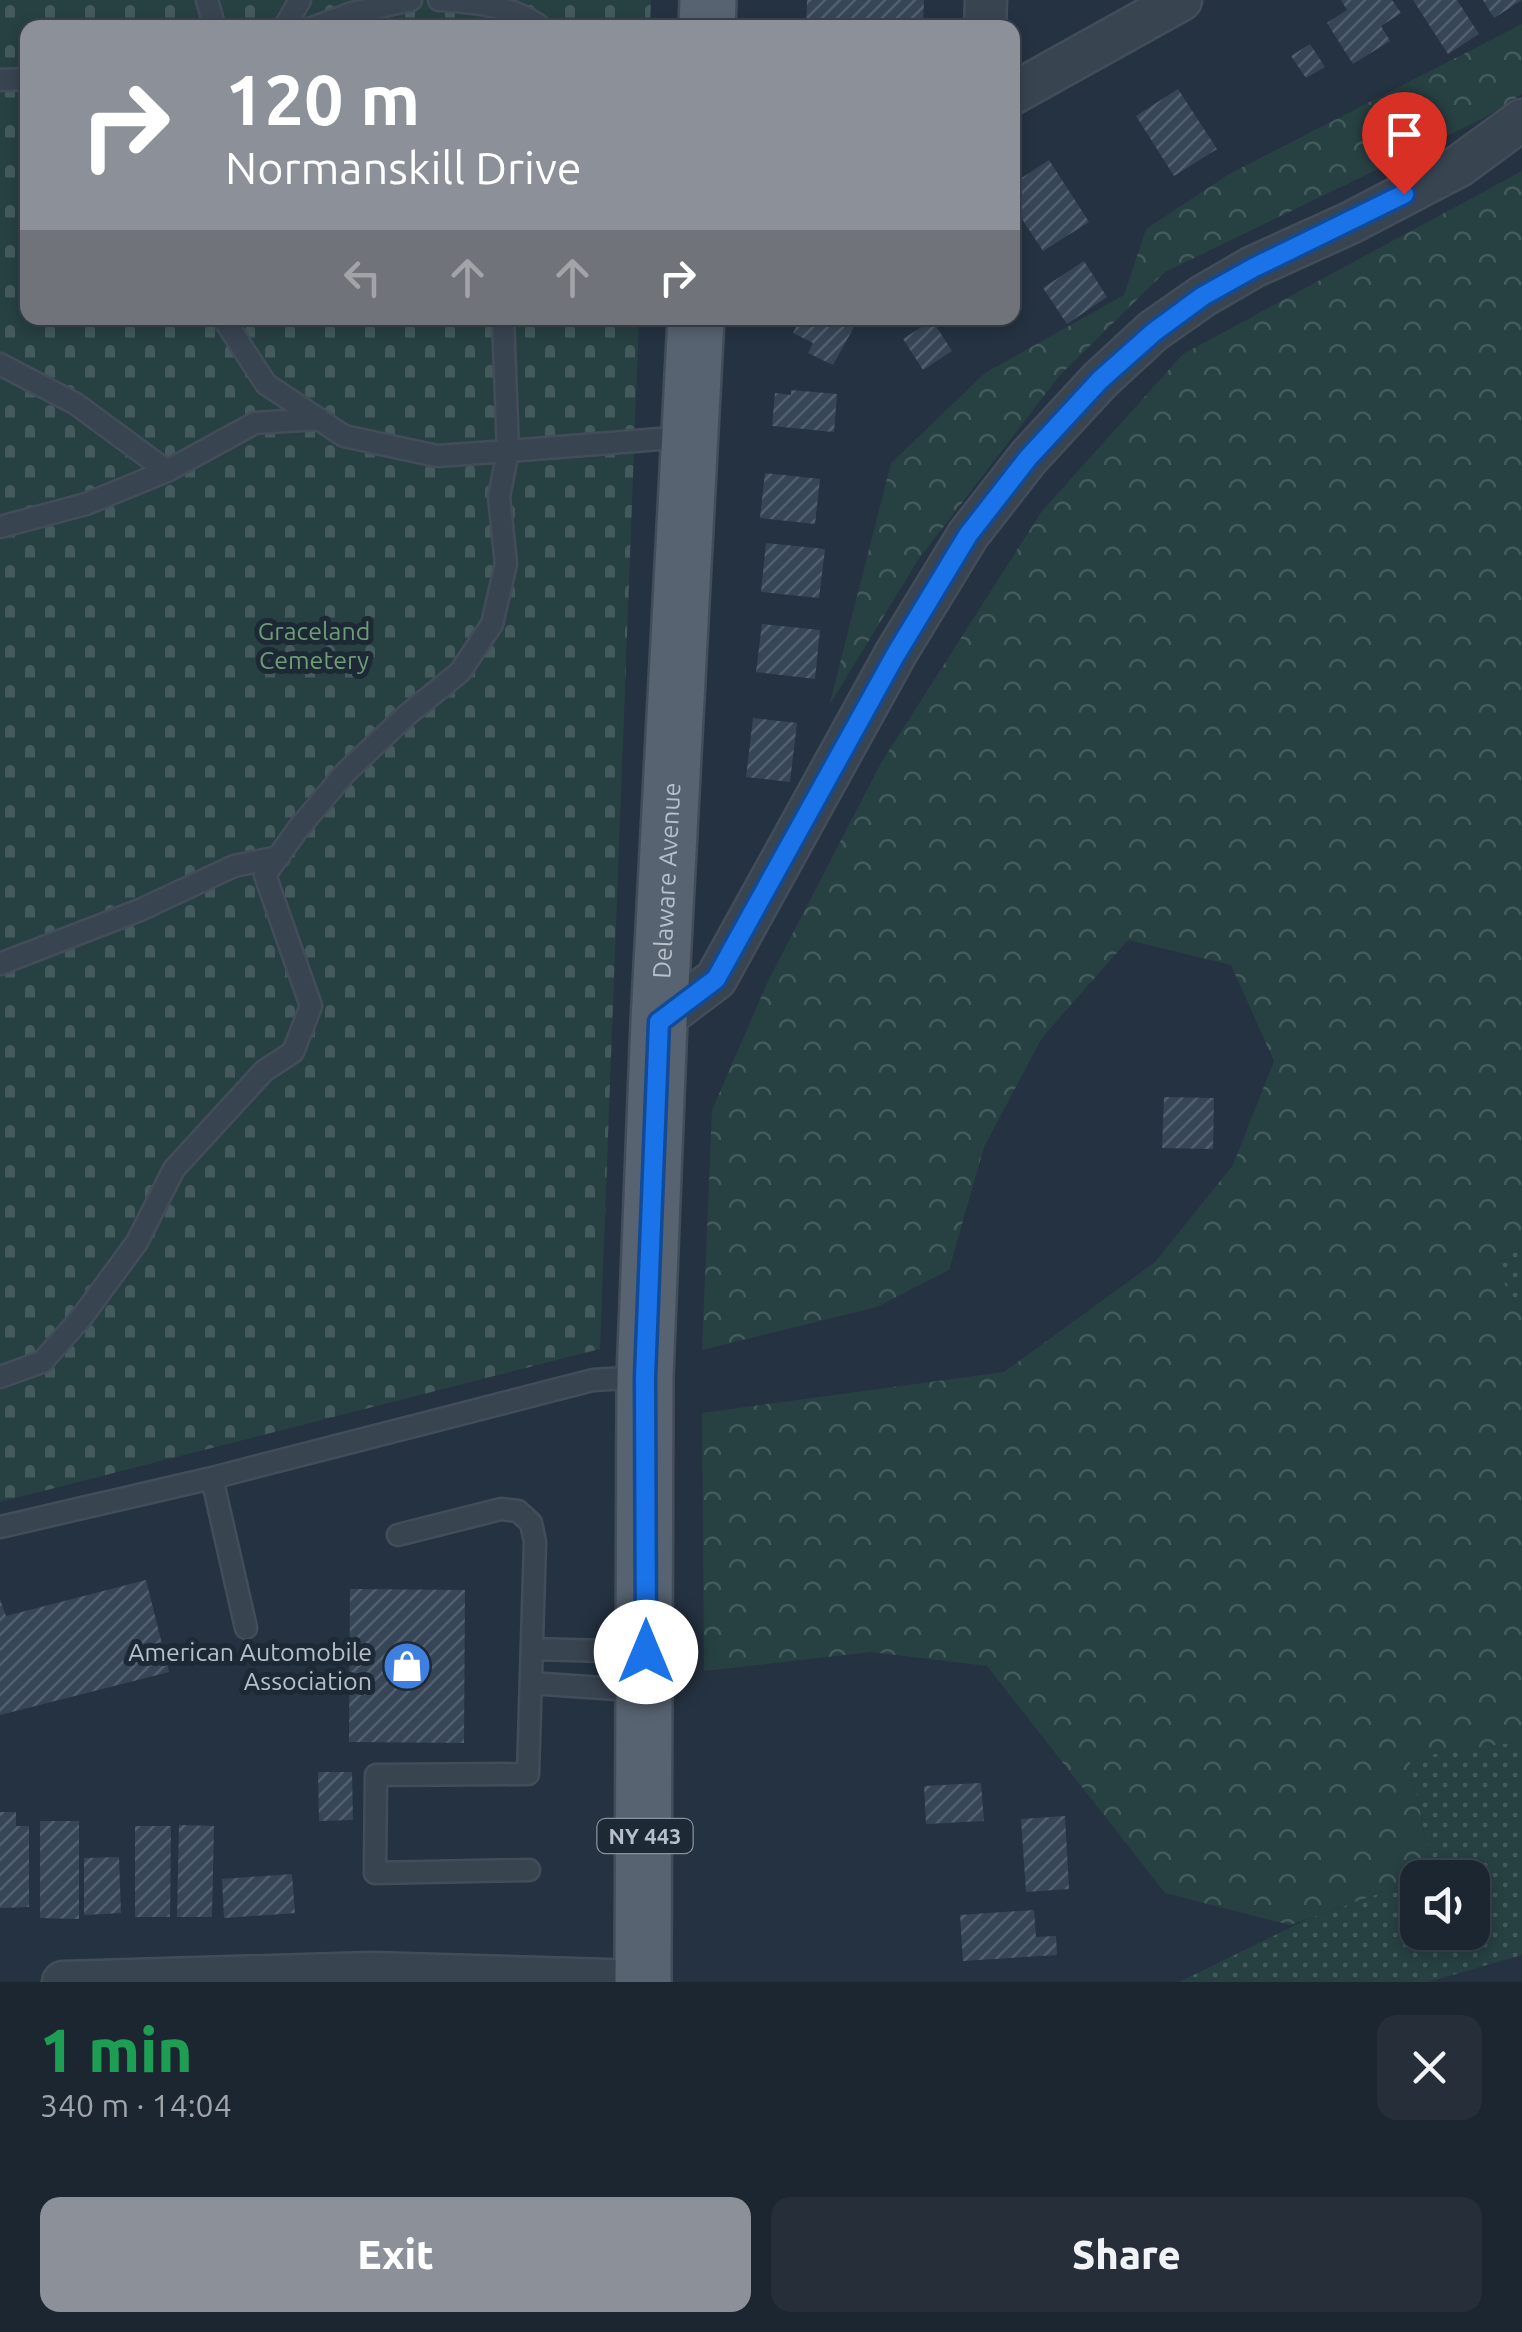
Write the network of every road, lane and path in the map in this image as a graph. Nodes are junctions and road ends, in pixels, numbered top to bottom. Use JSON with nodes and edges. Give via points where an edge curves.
{"nodes":[{"id":1,"x":411,"y":0,"type":"edge"},
{"id":2,"x":438,"y":0,"type":"edge"},
{"id":3,"x":1180,"y":0,"type":"edge"},
{"id":4,"x":333,"y":20,"type":"edge"},
{"id":5,"x":530,"y":20,"type":"edge"},
{"id":6,"x":1020,"y":90,"type":"edge"},
{"id":7,"x":1522,"y":120,"type":"edge"},
{"id":8,"x":228,"y":325,"type":"edge"},
{"id":9,"x":503,"y":325,"type":"edge"},
{"id":10,"x":696,"y":325,"type":"edge"},
{"id":11,"x":0,"y":364,"type":"edge"},
{"id":12,"x":318,"y":419,"type":"junction"},
{"id":13,"x":691,"y":443,"type":"junction"},
{"id":14,"x":508,"y":451,"type":"junction"},
{"id":15,"x":167,"y":471,"type":"junction"},
{"id":16,"x":0,"y":528,"type":"edge"},
{"id":17,"x":278,"y":856,"type":"junction"},
{"id":18,"x":0,"y":964,"type":"edge"},
{"id":19,"x":659,"y":1022,"type":"junction"},
{"id":20,"x":645,"y":1377,"type":"junction"},
{"id":21,"x":0,"y":1378,"type":"edge"},
{"id":22,"x":212,"y":1478,"type":"junction"},
{"id":23,"x":0,"y":1527,"type":"edge"},
{"id":24,"x":398,"y":1535,"type":"dead end"},
{"id":25,"x":246,"y":1628,"type":"dead end"},
{"id":26,"x":532,"y":1649,"type":"junction"},
{"id":27,"x":646,"y":1672,"type":"junction"},
{"id":28,"x":531,"y":1683,"type":"junction"},
{"id":29,"x":529,"y":1870,"type":"dead end"},
{"id":30,"x":643,"y":1981,"type":"edge"},
{"id":31,"x":64,"y":1982,"type":"edge"}],
"edges":[{"from":1,"to":4,"type":"lane"},
{"from":2,"to":5,"type":"lane","via":[[483,3]]},
{"from":3,"to":6,"type":"street"},
{"from":7,"to":19,"type":"street","via":[[1459,166],[1203,296],[1100,380],[968,535],[716,979]]},
{"from":8,"to":12,"type":"lane","via":[[266,384]]},
{"from":9,"to":14,"type":"lane"},
{"from":10,"to":13,"type":"main road","name":"Delaware Avenue","number":"NY 443"},
{"from":11,"to":15,"type":"lane","via":[[76,404]]},
{"from":12,"to":14,"type":"lane","via":[[344,436],[437,456]]},
{"from":12,"to":15,"type":"lane","via":[[256,423]]},
{"from":13,"to":14,"type":"lane","via":[[660,439]]},
{"from":13,"to":19,"type":"main road","name":"Delaware Avenue","number":"NY 443"},
{"from":14,"to":17,"type":"lane","via":[[500,497],[506,564],[492,624],[460,672],[346,772]]},
{"from":15,"to":16,"type":"lane","via":[[86,504]]},
{"from":17,"to":18,"type":"lane","via":[[234,866]]},
{"from":17,"to":21,"type":"lane","via":[[266,875],[310,1006],[293,1052],[264,1071],[174,1169],[137,1242],[52,1351],[42,1362]]},
{"from":19,"to":20,"type":"main road","name":"Delaware Avenue","number":"NY 443"},
{"from":20,"to":22,"type":"lane","via":[[593,1380]]},
{"from":20,"to":27,"type":"main road","name":"Delaware Avenue","number":"NY 443"},
{"from":22,"to":23,"type":"lane"},
{"from":22,"to":25,"type":"lane"},
{"from":24,"to":26,"type":"lane","via":[[518,1510],[536,1542]]},
{"from":26,"to":27,"type":"lane"},
{"from":26,"to":28,"type":"lane"},
{"from":27,"to":28,"type":"lane"},
{"from":27,"to":30,"type":"main road","name":"Delaware Avenue","number":"NY 443"},
{"from":28,"to":29,"type":"lane","via":[[528,1774],[376,1775],[375,1873]]},
{"from":30,"to":31,"type":"street","via":[[372,1974]]}]}
